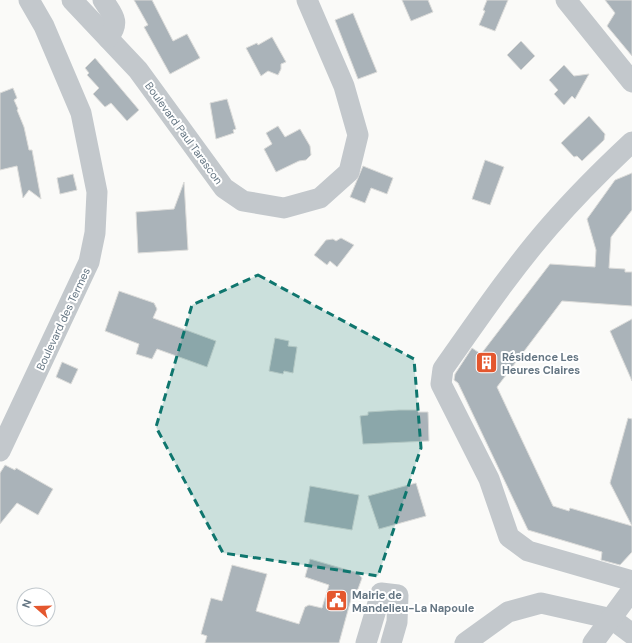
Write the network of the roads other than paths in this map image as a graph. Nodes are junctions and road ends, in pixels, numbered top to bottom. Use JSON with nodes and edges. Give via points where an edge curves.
{"nodes":[{"id":1,"x":29,"y":0,"type":"edge"},
{"id":2,"x":72,"y":0,"type":"edge"},
{"id":3,"x":103,"y":0,"type":"edge"},
{"id":4,"x":307,"y":0,"type":"edge"},
{"id":5,"x":566,"y":0,"type":"edge"},
{"id":6,"x":108,"y":38,"type":"junction"},
{"id":7,"x":632,"y":82,"type":"edge"},
{"id":8,"x":632,"y":142,"type":"edge"},
{"id":9,"x":0,"y":451,"type":"edge"},
{"id":10,"x":632,"y":582,"type":"edge"},
{"id":11,"x":632,"y":590,"type":"edge"},
{"id":12,"x":612,"y":619,"type":"junction"},
{"id":13,"x":632,"y":634,"type":"edge"},
{"id":14,"x":366,"y":643,"type":"edge"},
{"id":15,"x":391,"y":643,"type":"edge"},
{"id":16,"x":465,"y":643,"type":"edge"},
{"id":17,"x":593,"y":643,"type":"edge"}],
"edges":[{"from":1,"to":9,"type":"street","name":"Boulevard des Termes","via":[[44,26],[81,113],[97,192],[95,233],[90,262]]},
{"from":2,"to":6,"type":"street","name":"Boulevard Paul Tarascon"},
{"from":3,"to":6,"type":"street","via":[[116,18],[115,30]]},
{"from":4,"to":6,"type":"street","name":"Boulevard Paul Tarascon","via":[[344,86],[358,135],[349,172],[320,198],[284,208],[243,200],[224,188],[138,70]]},
{"from":5,"to":7,"type":"street"},
{"from":8,"to":10,"type":"street","via":[[588,183],[505,281],[443,369],[441,384],[489,479],[509,537],[528,551]]},
{"from":11,"to":12,"type":"street"},
{"from":12,"to":13,"type":"street"},
{"from":12,"to":16,"type":"street","via":[[541,603],[508,612]]},
{"from":12,"to":17,"type":"street"},
{"from":14,"to":15,"type":"street","via":[[381,593],[398,595],[397,622]]}]}
